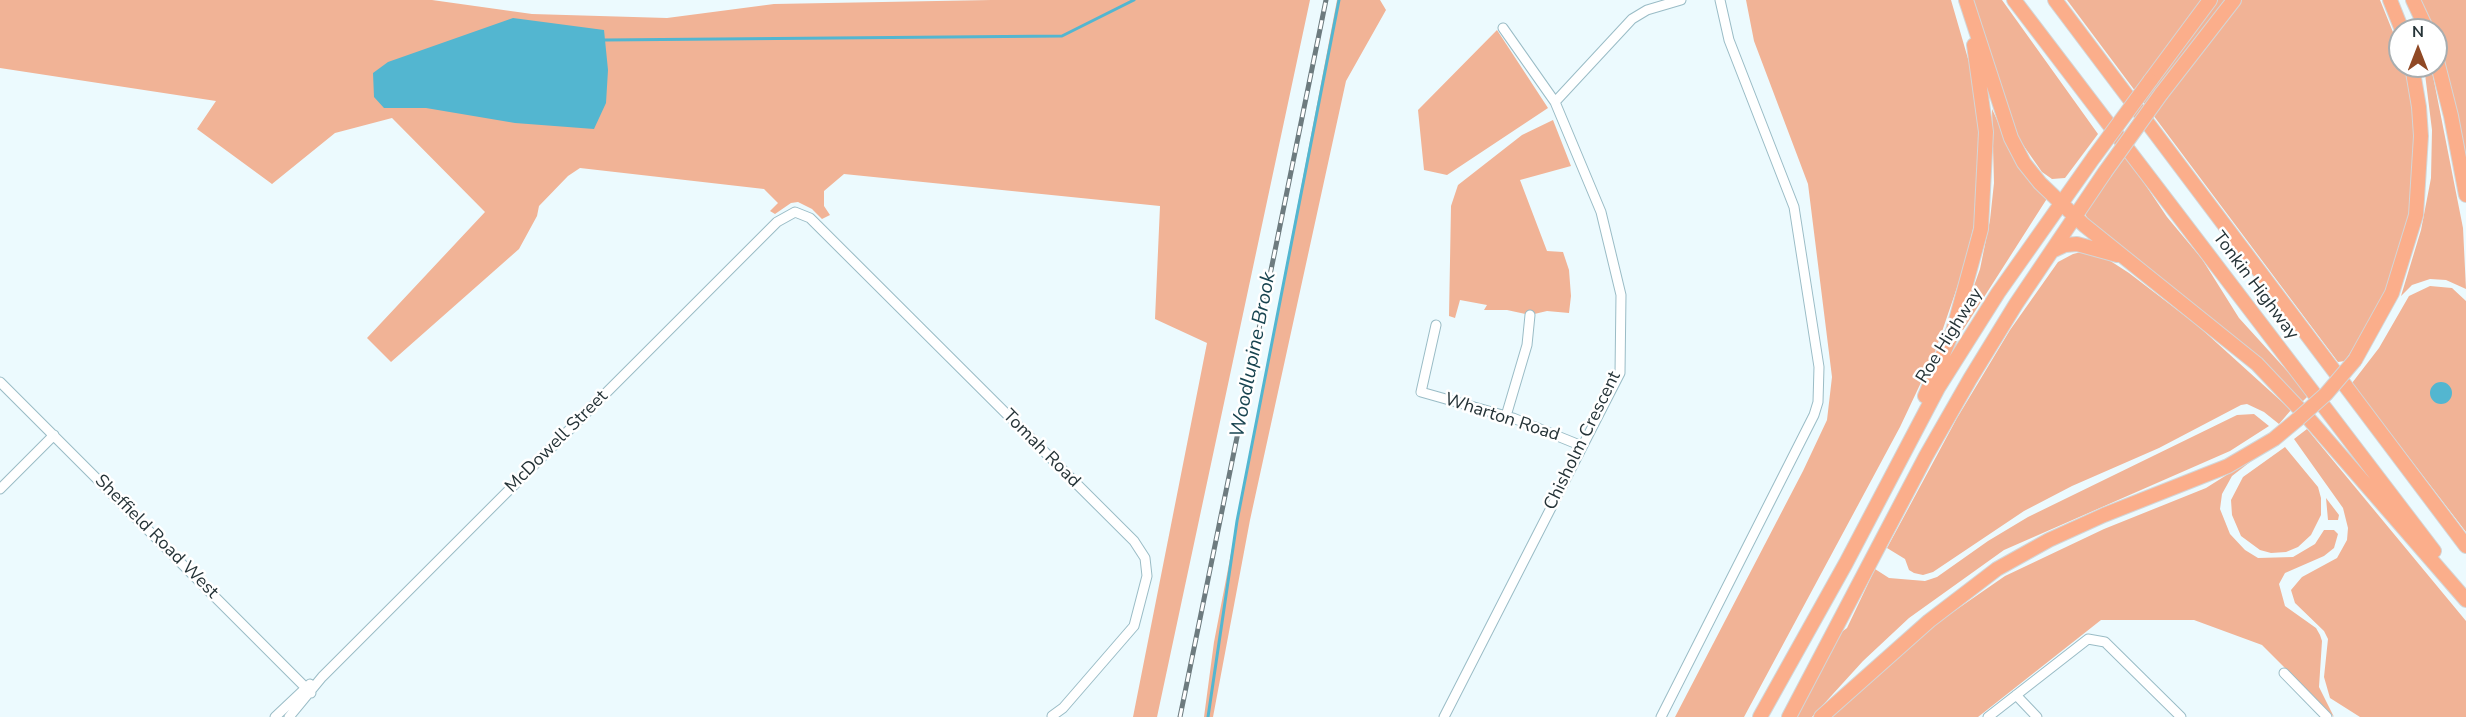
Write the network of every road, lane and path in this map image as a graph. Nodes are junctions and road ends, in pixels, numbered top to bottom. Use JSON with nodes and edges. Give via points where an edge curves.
{"nodes":[{"id":1,"x":1681,"y":0,"type":"edge"},
{"id":2,"x":1720,"y":0,"type":"edge"},
{"id":3,"x":1962,"y":0,"type":"edge"},
{"id":4,"x":1966,"y":0,"type":"edge"},
{"id":5,"x":2014,"y":0,"type":"edge"},
{"id":6,"x":2055,"y":0,"type":"edge"},
{"id":7,"x":2210,"y":0,"type":"edge"},
{"id":8,"x":2234,"y":0,"type":"edge"},
{"id":9,"x":2390,"y":0,"type":"edge"},
{"id":10,"x":2413,"y":0,"type":"edge"},
{"id":11,"x":2397,"y":18,"type":"edge"},
{"id":12,"x":2421,"y":18,"type":"edge"},
{"id":13,"x":1503,"y":28,"type":"dead end"},
{"id":14,"x":2414,"y":78,"type":"edge"},
{"id":15,"x":2441,"y":78,"type":"edge"},
{"id":16,"x":1555,"y":102,"type":"junction"},
{"id":17,"x":2466,"y":195,"type":"edge"},
{"id":18,"x":2062,"y":201,"type":"junction"},
{"id":19,"x":795,"y":212,"type":"joint"},
{"id":20,"x":2076,"y":215,"type":"junction"},
{"id":21,"x":2050,"y":252,"type":"junction"},
{"id":22,"x":2124,"y":258,"type":"junction"},
{"id":23,"x":1530,"y":315,"type":"dead end"},
{"id":24,"x":1436,"y":325,"type":"dead end"},
{"id":25,"x":0,"y":382,"type":"edge"},
{"id":26,"x":1506,"y":416,"type":"junction"},
{"id":27,"x":54,"y":435,"type":"junction"},
{"id":28,"x":1582,"y":446,"type":"junction"},
{"id":29,"x":0,"y":489,"type":"edge"},
{"id":30,"x":1881,"y":497,"type":"junction"},
{"id":31,"x":2466,"y":546,"type":"edge"},
{"id":32,"x":2466,"y":594,"type":"edge"},
{"id":33,"x":2466,"y":600,"type":"edge"},
{"id":34,"x":2284,"y":673,"type":"dead end"},
{"id":35,"x":308,"y":690,"type":"junction"},
{"id":36,"x":2016,"y":695,"type":"junction"},
{"id":37,"x":1052,"y":716,"type":"edge"},
{"id":38,"x":275,"y":717,"type":"edge"},
{"id":39,"x":289,"y":717,"type":"edge"},
{"id":40,"x":1444,"y":717,"type":"edge"},
{"id":41,"x":1660,"y":717,"type":"edge"},
{"id":42,"x":1760,"y":717,"type":"edge"},
{"id":43,"x":1789,"y":717,"type":"edge"},
{"id":44,"x":1821,"y":717,"type":"edge"},
{"id":45,"x":1988,"y":717,"type":"edge"},
{"id":46,"x":2037,"y":717,"type":"edge"},
{"id":47,"x":2181,"y":717,"type":"edge"},
{"id":48,"x":2327,"y":717,"type":"edge"}],
"edges":[{"from":1,"to":16,"type":"street","via":[[1632,19]]},
{"from":2,"to":41,"type":"street","via":[[1729,40],[1794,207],[1819,367],[1818,402]]},
{"from":3,"to":30,"type":"highway","via":[[1977,57],[1985,123],[1986,182],[1981,229],[1953,331]]},
{"from":4,"to":18,"type":"highway","via":[[2012,138],[2032,173]]},
{"from":5,"to":32,"type":"highway","name":"Tonkin Highway"},
{"from":6,"to":31,"type":"highway","name":"Tonkin Highway"},
{"from":7,"to":18,"type":"highway","name":"Roe Highway","bridge":true},
{"from":8,"to":20,"type":"highway","bridge":true,"via":[[2161,94]]},
{"from":9,"to":11,"type":"highway"},
{"from":10,"to":12,"type":"highway"},
{"from":13,"to":16,"type":"street","name":"Chisholm Crescent"},
{"from":14,"to":44,"type":"highway","bridge":true,"via":[[2421,136],[2416,215],[2392,293],[2355,360],[2326,394],[2274,439],[2228,466],[2085,523],[1997,569],[1929,621]]},
{"from":15,"to":17,"type":"highway"},
{"from":16,"to":28,"type":"street","name":"Chisholm Crescent","via":[[1601,212],[1621,295],[1620,373]]},
{"from":18,"to":20,"type":"highway"},
{"from":18,"to":30,"type":"highway","name":"Roe Highway","via":[[1938,388]]},
{"from":19,"to":35,"type":"street","name":"McDowell Street","via":[[777,222]]},
{"from":19,"to":37,"type":"street","name":"Tomah Road","via":[[810,218],[1126,533],[1145,558],[1146,576],[1134,626]]},
{"from":20,"to":21,"type":"highway"},
{"from":20,"to":22,"type":"highway"},
{"from":21,"to":22,"type":"highway","via":[[2078,244]]},
{"from":21,"to":43,"type":"highway","via":[[1926,456]]},
{"from":22,"to":33,"type":"highway","via":[[2257,364]]},
{"from":23,"to":26,"type":"street","via":[[1527,345]]},
{"from":24,"to":26,"type":"street","name":"Wharton Road","via":[[1421,392]]},
{"from":25,"to":27,"type":"street","name":"Sheffield Road West"},
{"from":26,"to":28,"type":"street","name":"Wharton Road"},
{"from":27,"to":29,"type":"street"},
{"from":27,"to":35,"type":"street","name":"Sheffield Road West"},
{"from":28,"to":40,"type":"street","name":"Chisholm Crescent"},
{"from":30,"to":42,"type":"highway","name":"Roe Highway"},
{"from":34,"to":48,"type":"street"},
{"from":35,"to":38,"type":"street","name":"McDowell Street"},
{"from":35,"to":39,"type":"street","name":"McDowell Street"},
{"from":36,"to":45,"type":"street"},
{"from":36,"to":46,"type":"street"},
{"from":36,"to":47,"type":"street","via":[[2088,639],[2105,642]]}]}
